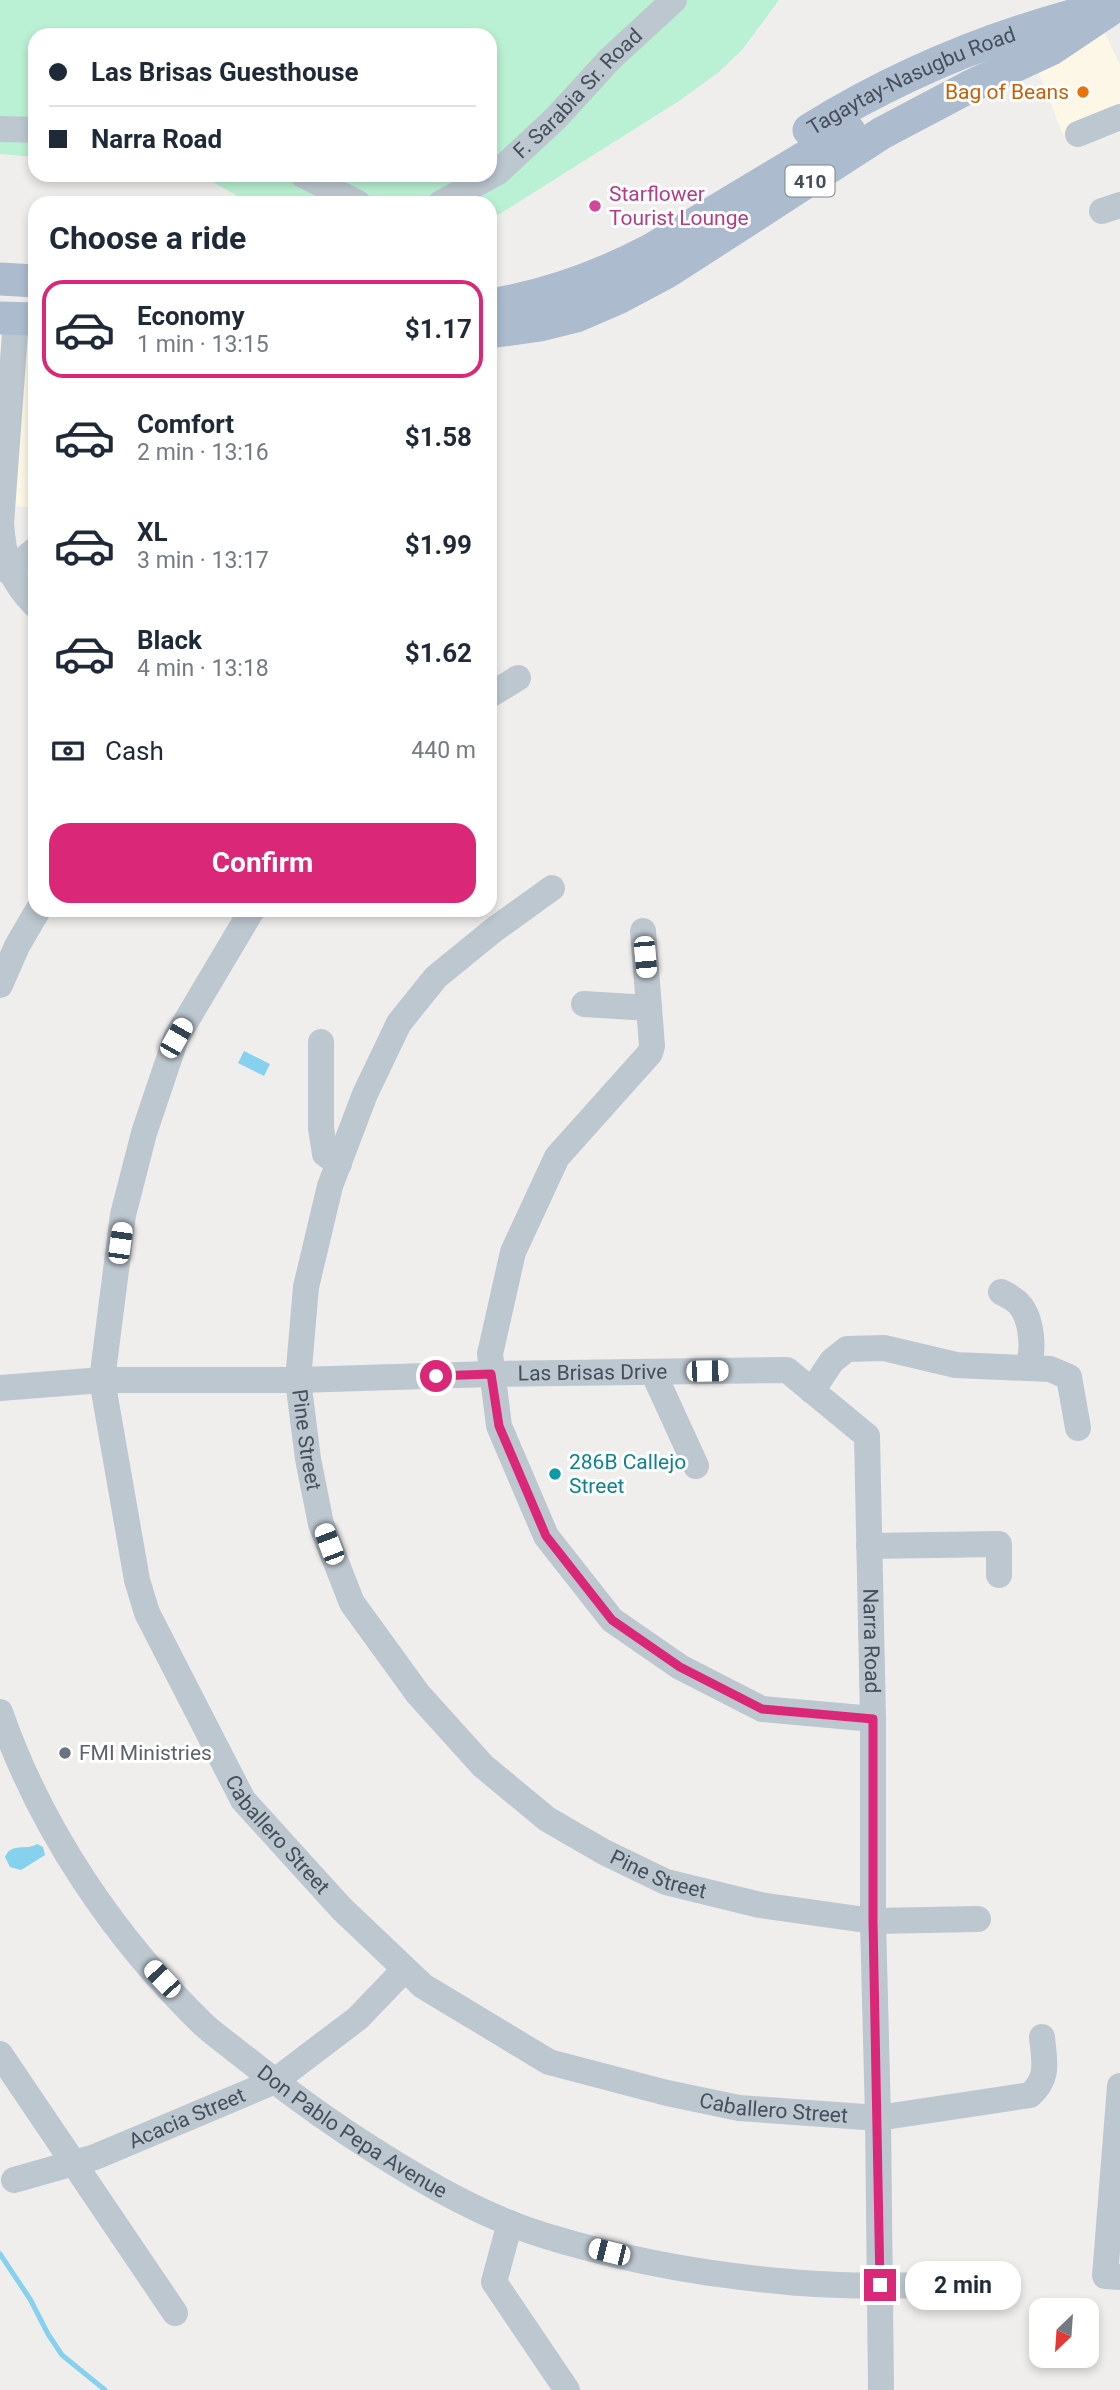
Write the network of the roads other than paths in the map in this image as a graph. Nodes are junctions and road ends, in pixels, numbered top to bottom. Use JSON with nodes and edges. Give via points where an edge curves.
{"nodes":[{"id":1,"x":674,"y":0,"type":"edge"},
{"id":2,"x":1120,"y":3,"type":"edge"},
{"id":3,"x":1120,"y":117,"type":"edge"},
{"id":4,"x":0,"y":129,"type":"edge"},
{"id":5,"x":28,"y":131,"type":"edge"},
{"id":6,"x":1078,"y":134,"type":"dead end"},
{"id":7,"x":497,"y":173,"type":"edge"},
{"id":8,"x":317,"y":182,"type":"edge"},
{"id":9,"x":480,"y":182,"type":"edge"},
{"id":10,"x":344,"y":196,"type":"edge"},
{"id":11,"x":454,"y":196,"type":"edge"},
{"id":12,"x":0,"y":279,"type":"edge"},
{"id":13,"x":28,"y":281,"type":"edge"},
{"id":14,"x":497,"y":289,"type":"edge"},
{"id":15,"x":497,"y":303,"type":"edge"},
{"id":16,"x":17,"y":310,"type":"edge"},
{"id":17,"x":497,"y":331,"type":"edge"},
{"id":18,"x":28,"y":556,"type":"edge"},
{"id":19,"x":9,"y":572,"type":"junction"},
{"id":20,"x":28,"y":596,"type":"edge"},
{"id":21,"x":518,"y":678,"type":"dead end"},
{"id":22,"x":497,"y":691,"type":"edge"},
{"id":23,"x":552,"y":888,"type":"dead end"},
{"id":24,"x":34,"y":917,"type":"edge"},
{"id":25,"x":248,"y":917,"type":"edge"},
{"id":26,"x":643,"y":931,"type":"dead end"},
{"id":27,"x":0,"y":985,"type":"edge"},
{"id":28,"x":584,"y":1004,"type":"dead end"},
{"id":29,"x":649,"y":1008,"type":"junction"},
{"id":30,"x":321,"y":1042,"type":"dead end"},
{"id":31,"x":339,"y":1164,"type":"junction"},
{"id":32,"x":1001,"y":1292,"type":"dead end"},
{"id":33,"x":1027,"y":1368,"type":"junction"},
{"id":34,"x":653,"y":1372,"type":"junction"},
{"id":35,"x":491,"y":1374,"type":"junction"},
{"id":36,"x":102,"y":1380,"type":"junction"},
{"id":37,"x":298,"y":1380,"type":"junction"},
{"id":38,"x":0,"y":1388,"type":"edge"},
{"id":39,"x":812,"y":1391,"type":"junction"},
{"id":40,"x":1078,"y":1428,"type":"dead end"},
{"id":41,"x":867,"y":1436,"type":"joint"},
{"id":42,"x":696,"y":1466,"type":"dead end"},
{"id":43,"x":869,"y":1546,"type":"junction"},
{"id":44,"x":999,"y":1575,"type":"dead end"},
{"id":45,"x":0,"y":1712,"type":"edge"},
{"id":46,"x":873,"y":1719,"type":"junction"},
{"id":47,"x":978,"y":1919,"type":"dead end"},
{"id":48,"x":873,"y":1921,"type":"junction"},
{"id":49,"x":404,"y":1970,"type":"junction"},
{"id":50,"x":1042,"y":2037,"type":"dead end"},
{"id":51,"x":0,"y":2054,"type":"edge"},
{"id":52,"x":275,"y":2081,"type":"junction"},
{"id":53,"x":1120,"y":2086,"type":"edge"},
{"id":54,"x":878,"y":2118,"type":"junction"},
{"id":55,"x":1119,"y":2127,"type":"edge"},
{"id":56,"x":75,"y":2164,"type":"junction"},
{"id":57,"x":14,"y":2180,"type":"dead end"},
{"id":58,"x":510,"y":2223,"type":"junction"},
{"id":59,"x":1120,"y":2277,"type":"edge"},
{"id":60,"x":880,"y":2285,"type":"junction"},
{"id":61,"x":974,"y":2285,"type":"dead end"},
{"id":62,"x":175,"y":2313,"type":"dead end"},
{"id":63,"x":566,"y":2390,"type":"edge"},
{"id":64,"x":881,"y":2390,"type":"edge"}],
"edges":[{"from":1,"to":7,"type":"street","name":"F. Sarabia Sr. Road"},
{"from":2,"to":14,"type":"main road","name":"Tagaytay-Nasugbu Road","number":"410","via":[[1040,24],[950,58],[836,114],[611,253],[558,275]]},
{"from":2,"to":15,"type":"main road","name":"Tagaytay-Nasugbu Road","via":[[872,118],[610,271]]},
{"from":2,"to":17,"type":"main road","name":"Tagaytay-Nasugbu Road","number":"410","via":[[1051,48],[882,133],[667,272],[620,297],[576,316]]},
{"from":3,"to":6,"type":"street"},
{"from":4,"to":5,"type":"street"},
{"from":8,"to":10,"type":"street"},
{"from":9,"to":11,"type":"street","name":"F. Sarabia Sr. Road"},
{"from":12,"to":13,"type":"main road"},
{"from":16,"to":19,"type":"street","via":[[1,524]]},
{"from":18,"to":19,"type":"street"},
{"from":19,"to":20,"type":"street"},
{"from":21,"to":22,"type":"street"},
{"from":23,"to":31,"type":"street","name":"Pine Street","via":[[436,977],[399,1023]]},
{"from":24,"to":27,"type":"street"},
{"from":25,"to":36,"type":"street","name":"Caballero Street","via":[[176,1038],[144,1133],[124,1215]]},
{"from":26,"to":29,"type":"street"},
{"from":28,"to":29,"type":"street"},
{"from":29,"to":35,"type":"street","via":[[650,1053],[558,1157],[513,1252],[489,1354]]},
{"from":30,"to":31,"type":"street","via":[[321,1128],[325,1154]]},
{"from":31,"to":37,"type":"street","name":"Pine Street","via":[[306,1287]]},
{"from":32,"to":33,"type":"street","via":[[1020,1305],[1032,1334]]},
{"from":33,"to":39,"type":"street","via":[[956,1365],[884,1348],[847,1349],[832,1361]]},
{"from":33,"to":40,"type":"street","via":[[1050,1369],[1069,1377]]},
{"from":34,"to":35,"type":"street","name":"Las Brisas Drive"},
{"from":34,"to":39,"type":"street","name":"Las Brisas Drive","via":[[787,1370]]},
{"from":34,"to":42,"type":"street"},
{"from":35,"to":37,"type":"street","name":"Las Brisas Drive"},
{"from":35,"to":46,"type":"street","via":[[499,1426],[546,1536],[612,1620],[680,1667],[762,1709]]},
{"from":36,"to":37,"type":"street","name":"Las Brisas Drive"},
{"from":36,"to":38,"type":"street","name":"Las Brisas Drive"},
{"from":36,"to":49,"type":"street","name":"Caballero Street","via":[[137,1580],[147,1613],[182,1683],[243,1800]]},
{"from":37,"to":48,"type":"street","name":"Pine Street","via":[[321,1524],[352,1603],[418,1694],[483,1766],[547,1819],[666,1882],[760,1905]]},
{"from":39,"to":41,"type":"street","name":"Las Brisas Drive"},
{"from":41,"to":43,"type":"street","name":"Narra Road"},
{"from":43,"to":44,"type":"street","via":[[999,1544]]},
{"from":43,"to":46,"type":"street","name":"Narra Road"},
{"from":45,"to":52,"type":"street","name":"Don Pablo Pepa Avenue","via":[[55,1834],[92,1892],[147,1963],[206,2026]]},
{"from":46,"to":48,"type":"street","name":"Narra Road"},
{"from":47,"to":48,"type":"street","name":"Pine Street"},
{"from":48,"to":54,"type":"street","name":"Narra Road"},
{"from":49,"to":52,"type":"street","name":"Acacia Street","via":[[358,2018]]},
{"from":49,"to":54,"type":"street","name":"Caballero Street","via":[[549,2062],[738,2108]]},
{"from":50,"to":54,"type":"street","name":"Caballero Street","via":[[1045,2071],[1030,2095]]},
{"from":51,"to":56,"type":"street"},
{"from":52,"to":56,"type":"street","name":"Acacia Street"},
{"from":52,"to":58,"type":"street","name":"Don Pablo Pepa Avenue","via":[[430,2186]]},
{"from":53,"to":55,"type":"street"},
{"from":54,"to":60,"type":"street","name":"Narra Road"},
{"from":55,"to":59,"type":"street","via":[[1105,2276]]},
{"from":56,"to":57,"type":"street","name":"Acacia Street"},
{"from":56,"to":62,"type":"street"},
{"from":58,"to":60,"type":"street","name":"Don Pablo Pepa Avenue","via":[[546,2236],[705,2273],[782,2282]]},
{"from":58,"to":63,"type":"street","via":[[494,2282]]},
{"from":60,"to":61,"type":"street","name":"Don Pablo Pepa Avenue"},
{"from":60,"to":64,"type":"street","name":"Narra Road"}]}
